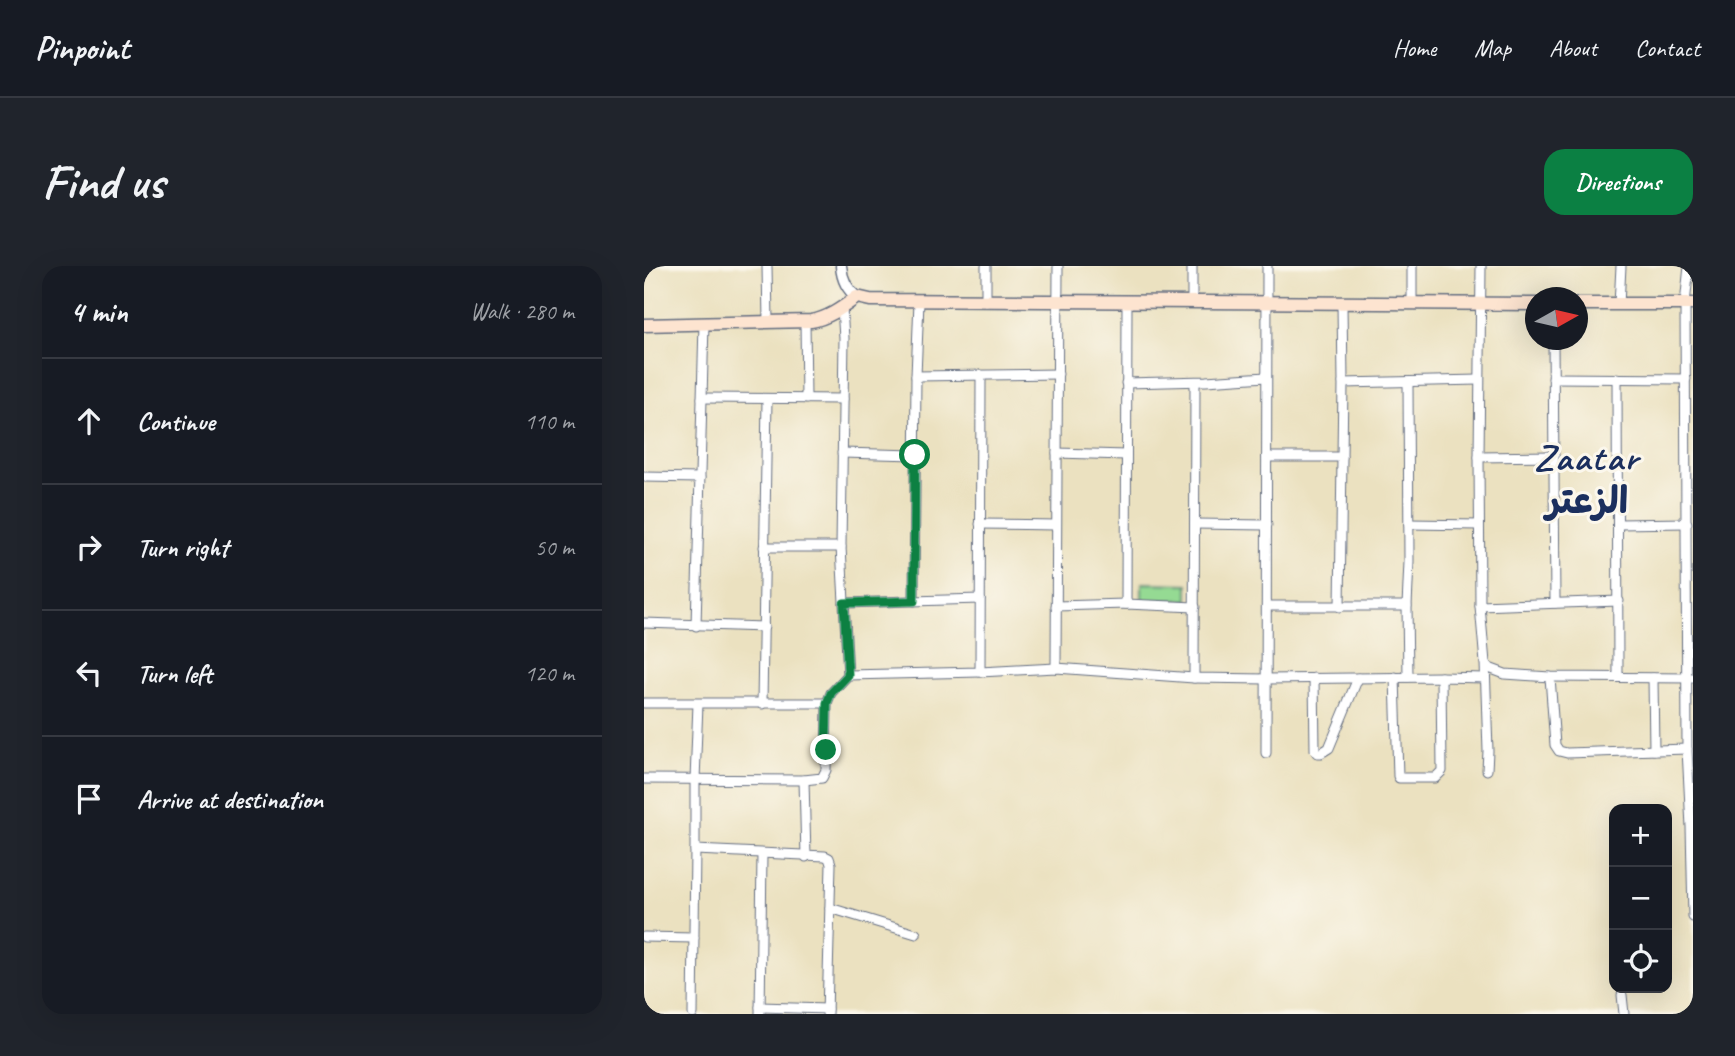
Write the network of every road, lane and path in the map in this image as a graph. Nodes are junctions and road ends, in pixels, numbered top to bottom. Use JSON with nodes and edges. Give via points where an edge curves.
{"nodes":[{"id":1,"x":767,"y":266,"type":"edge"},
{"id":2,"x":841,"y":266,"type":"edge"},
{"id":3,"x":986,"y":266,"type":"edge"},
{"id":4,"x":1058,"y":266,"type":"edge"},
{"id":5,"x":1192,"y":266,"type":"edge"},
{"id":6,"x":1267,"y":266,"type":"edge"},
{"id":7,"x":1412,"y":266,"type":"edge"},
{"id":8,"x":1481,"y":266,"type":"edge"},
{"id":9,"x":1621,"y":266,"type":"edge"},
{"id":10,"x":1689,"y":266,"type":"edge"},
{"id":11,"x":857,"y":297,"type":"junction"},
{"id":12,"x":919,"y":301,"type":"junction"},
{"id":13,"x":1058,"y":301,"type":"junction"},
{"id":14,"x":986,"y":302,"type":"junction"},
{"id":15,"x":1126,"y":302,"type":"junction"},
{"id":16,"x":1192,"y":302,"type":"junction"},
{"id":17,"x":1266,"y":303,"type":"junction"},
{"id":18,"x":1342,"y":303,"type":"junction"},
{"id":19,"x":1412,"y":304,"type":"junction"},
{"id":20,"x":1480,"y":304,"type":"junction"},
{"id":21,"x":1525,"y":304,"type":"edge"},
{"id":22,"x":1588,"y":304,"type":"edge"},
{"id":23,"x":1619,"y":304,"type":"junction"},
{"id":24,"x":1689,"y":304,"type":"edge"},
{"id":25,"x":842,"y":308,"type":"junction"},
{"id":26,"x":806,"y":321,"type":"junction"},
{"id":27,"x":768,"y":322,"type":"junction"},
{"id":28,"x":704,"y":323,"type":"junction"},
{"id":29,"x":644,"y":325,"type":"edge"},
{"id":30,"x":1553,"y":350,"type":"edge"},
{"id":31,"x":1689,"y":362,"type":"edge"},
{"id":32,"x":1058,"y":374,"type":"junction"},
{"id":33,"x":981,"y":375,"type":"junction"},
{"id":34,"x":916,"y":376,"type":"junction"},
{"id":35,"x":1266,"y":377,"type":"junction"},
{"id":36,"x":1553,"y":378,"type":"junction"},
{"id":37,"x":1617,"y":378,"type":"junction"},
{"id":38,"x":1686,"y":379,"type":"junction"},
{"id":39,"x":1479,"y":380,"type":"junction"},
{"id":40,"x":1195,"y":382,"type":"junction"},
{"id":41,"x":1408,"y":382,"type":"junction"},
{"id":42,"x":1126,"y":383,"type":"junction"},
{"id":43,"x":1343,"y":383,"type":"junction"},
{"id":44,"x":702,"y":398,"type":"junction"},
{"id":45,"x":767,"y":399,"type":"junction"},
{"id":46,"x":806,"y":399,"type":"junction"},
{"id":47,"x":843,"y":399,"type":"junction"},
{"id":48,"x":842,"y":453,"type":"junction"},
{"id":49,"x":1057,"y":453,"type":"junction"},
{"id":50,"x":1689,"y":454,"type":"edge"},
{"id":51,"x":915,"y":455,"type":"junction"},
{"id":52,"x":1126,"y":455,"type":"junction"},
{"id":53,"x":1553,"y":456,"type":"junction"},
{"id":54,"x":1266,"y":457,"type":"junction"},
{"id":55,"x":1342,"y":457,"type":"junction"},
{"id":56,"x":1479,"y":457,"type":"junction"},
{"id":57,"x":644,"y":477,"type":"edge"},
{"id":58,"x":700,"y":478,"type":"junction"},
{"id":59,"x":1690,"y":507,"type":"edge"},
{"id":60,"x":1687,"y":523,"type":"junction"},
{"id":61,"x":980,"y":524,"type":"junction"},
{"id":62,"x":1195,"y":524,"type":"junction"},
{"id":63,"x":1409,"y":524,"type":"junction"},
{"id":64,"x":1618,"y":524,"type":"junction"},
{"id":65,"x":1056,"y":525,"type":"junction"},
{"id":66,"x":1267,"y":525,"type":"junction"},
{"id":67,"x":1479,"y":525,"type":"junction"},
{"id":68,"x":764,"y":547,"type":"junction"},
{"id":69,"x":841,"y":547,"type":"junction"},
{"id":70,"x":980,"y":599,"type":"junction"},
{"id":71,"x":914,"y":601,"type":"junction"},
{"id":72,"x":1619,"y":601,"type":"junction"},
{"id":73,"x":844,"y":603,"type":"junction"},
{"id":74,"x":1555,"y":603,"type":"junction"},
{"id":75,"x":1126,"y":604,"type":"junction"},
{"id":76,"x":1056,"y":606,"type":"junction"},
{"id":77,"x":1267,"y":606,"type":"junction"},
{"id":78,"x":1406,"y":606,"type":"junction"},
{"id":79,"x":1480,"y":606,"type":"junction"},
{"id":80,"x":1195,"y":607,"type":"junction"},
{"id":81,"x":1340,"y":607,"type":"junction"},
{"id":82,"x":1690,"y":619,"type":"edge"},
{"id":83,"x":644,"y":623,"type":"edge"},
{"id":84,"x":696,"y":625,"type":"junction"},
{"id":85,"x":764,"y":628,"type":"junction"},
{"id":86,"x":1485,"y":663,"type":"junction"},
{"id":87,"x":1056,"y":668,"type":"junction"},
{"id":88,"x":980,"y":672,"type":"junction"},
{"id":89,"x":848,"y":675,"type":"junction"},
{"id":90,"x":1395,"y":677,"type":"junction"},
{"id":91,"x":1408,"y":677,"type":"junction"},
{"id":92,"x":1441,"y":677,"type":"junction"},
{"id":93,"x":1550,"y":677,"type":"junction"},
{"id":94,"x":1618,"y":677,"type":"junction"},
{"id":95,"x":1194,"y":678,"type":"junction"},
{"id":96,"x":1314,"y":678,"type":"junction"},
{"id":97,"x":1358,"y":678,"type":"junction"},
{"id":98,"x":1485,"y":678,"type":"junction"},
{"id":99,"x":1653,"y":678,"type":"junction"},
{"id":100,"x":1690,"y":678,"type":"edge"},
{"id":101,"x":1267,"y":679,"type":"junction"},
{"id":102,"x":644,"y":703,"type":"edge"},
{"id":103,"x":827,"y":703,"type":"junction"},
{"id":104,"x":698,"y":704,"type":"junction"},
{"id":105,"x":762,"y":704,"type":"junction"},
{"id":106,"x":1687,"y":749,"type":"junction"},
{"id":107,"x":1654,"y":750,"type":"junction"},
{"id":108,"x":1266,"y":753,"type":"dead end"},
{"id":109,"x":1487,"y":770,"type":"dead end"},
{"id":110,"x":644,"y":779,"type":"edge"},
{"id":111,"x":695,"y":780,"type":"junction"},
{"id":112,"x":804,"y":780,"type":"junction"},
{"id":113,"x":1692,"y":827,"type":"edge"},
{"id":114,"x":695,"y":850,"type":"junction"},
{"id":115,"x":762,"y":854,"type":"junction"},
{"id":116,"x":806,"y":856,"type":"junction"},
{"id":117,"x":830,"y":908,"type":"junction"},
{"id":118,"x":1693,"y":917,"type":"edge"},
{"id":119,"x":916,"y":934,"type":"dead end"},
{"id":120,"x":644,"y":937,"type":"edge"},
{"id":121,"x":694,"y":938,"type":"junction"},
{"id":122,"x":1622,"y":995,"type":"dead end"},
{"id":123,"x":760,"y":1011,"type":"edge"},
{"id":124,"x":827,"y":1012,"type":"edge"},
{"id":125,"x":693,"y":1014,"type":"edge"},
{"id":126,"x":1624,"y":1014,"type":"edge"}],
"edges":[{"from":1,"to":27,"type":"street"},
{"from":2,"to":11,"type":"street","via":[[846,286]]},
{"from":3,"to":14,"type":"street"},
{"from":4,"to":13,"type":"street"},
{"from":5,"to":16,"type":"street"},
{"from":6,"to":17,"type":"street"},
{"from":7,"to":19,"type":"street"},
{"from":8,"to":20,"type":"street"},
{"from":9,"to":23,"type":"street"},
{"from":10,"to":24,"type":"street"},
{"from":11,"to":12,"type":"main road"},
{"from":11,"to":25,"type":"main road"},
{"from":12,"to":14,"type":"main road"},
{"from":12,"to":34,"type":"street"},
{"from":13,"to":14,"type":"main road"},
{"from":13,"to":15,"type":"main road"},
{"from":13,"to":32,"type":"street"},
{"from":15,"to":16,"type":"main road"},
{"from":15,"to":42,"type":"street"},
{"from":16,"to":17,"type":"main road"},
{"from":17,"to":18,"type":"main road"},
{"from":17,"to":35,"type":"street"},
{"from":18,"to":19,"type":"main road"},
{"from":18,"to":43,"type":"street"},
{"from":19,"to":20,"type":"main road"},
{"from":20,"to":21,"type":"main road"},
{"from":20,"to":39,"type":"street"},
{"from":22,"to":23,"type":"main road"},
{"from":23,"to":24,"type":"main road"},
{"from":24,"to":31,"type":"street"},
{"from":25,"to":26,"type":"main road"},
{"from":25,"to":47,"type":"street"},
{"from":26,"to":27,"type":"main road"},
{"from":26,"to":46,"type":"street"},
{"from":27,"to":28,"type":"main road"},
{"from":28,"to":29,"type":"main road"},
{"from":28,"to":44,"type":"street"},
{"from":30,"to":36,"type":"street"},
{"from":31,"to":38,"type":"street"},
{"from":32,"to":33,"type":"street"},
{"from":32,"to":49,"type":"street"},
{"from":33,"to":34,"type":"street"},
{"from":33,"to":61,"type":"street"},
{"from":34,"to":51,"type":"street"},
{"from":35,"to":40,"type":"street"},
{"from":35,"to":54,"type":"street"},
{"from":36,"to":37,"type":"street"},
{"from":36,"to":53,"type":"street"},
{"from":37,"to":38,"type":"street"},
{"from":37,"to":64,"type":"street"},
{"from":38,"to":50,"type":"street"},
{"from":39,"to":41,"type":"street"},
{"from":39,"to":56,"type":"street"},
{"from":40,"to":42,"type":"street"},
{"from":40,"to":62,"type":"street"},
{"from":41,"to":43,"type":"street"},
{"from":41,"to":63,"type":"street"},
{"from":42,"to":52,"type":"street"},
{"from":43,"to":55,"type":"street"},
{"from":44,"to":45,"type":"street"},
{"from":44,"to":58,"type":"street"},
{"from":45,"to":46,"type":"street"},
{"from":45,"to":68,"type":"street"},
{"from":46,"to":47,"type":"street"},
{"from":47,"to":48,"type":"street"},
{"from":48,"to":51,"type":"street"},
{"from":48,"to":69,"type":"street"},
{"from":49,"to":52,"type":"street"},
{"from":49,"to":65,"type":"street"},
{"from":50,"to":59,"type":"street"},
{"from":51,"to":71,"type":"street"},
{"from":52,"to":75,"type":"street"},
{"from":53,"to":56,"type":"street"},
{"from":53,"to":74,"type":"street"},
{"from":54,"to":55,"type":"street"},
{"from":54,"to":66,"type":"street"},
{"from":55,"to":81,"type":"street"},
{"from":56,"to":67,"type":"street"},
{"from":57,"to":58,"type":"street"},
{"from":58,"to":84,"type":"street"},
{"from":59,"to":60,"type":"street"},
{"from":60,"to":64,"type":"street"},
{"from":60,"to":82,"type":"street"},
{"from":61,"to":65,"type":"street"},
{"from":61,"to":70,"type":"street"},
{"from":62,"to":66,"type":"street"},
{"from":62,"to":80,"type":"street"},
{"from":63,"to":67,"type":"street"},
{"from":63,"to":78,"type":"street"},
{"from":64,"to":72,"type":"street"},
{"from":65,"to":76,"type":"street"},
{"from":66,"to":77,"type":"street"},
{"from":67,"to":79,"type":"street"},
{"from":68,"to":69,"type":"street"},
{"from":68,"to":85,"type":"street"},
{"from":69,"to":73,"type":"street"},
{"from":70,"to":71,"type":"street"},
{"from":70,"to":88,"type":"street"},
{"from":71,"to":73,"type":"street"},
{"from":72,"to":74,"type":"street"},
{"from":72,"to":94,"type":"street"},
{"from":73,"to":89,"type":"street"},
{"from":74,"to":79,"type":"street"},
{"from":75,"to":76,"type":"street"},
{"from":75,"to":80,"type":"street"},
{"from":76,"to":87,"type":"street"},
{"from":77,"to":81,"type":"street"},
{"from":77,"to":101,"type":"street"},
{"from":78,"to":81,"type":"street"},
{"from":78,"to":91,"type":"street"},
{"from":79,"to":86,"type":"street"},
{"from":80,"to":95,"type":"street"},
{"from":82,"to":100,"type":"street"},
{"from":83,"to":84,"type":"street"},
{"from":84,"to":85,"type":"street"},
{"from":85,"to":105,"type":"street"},
{"from":86,"to":93,"type":"street","via":[[1505,674]]},
{"from":86,"to":98,"type":"street"},
{"from":87,"to":88,"type":"street"},
{"from":87,"to":95,"type":"street"},
{"from":88,"to":89,"type":"street"},
{"from":89,"to":103,"type":"street"},
{"from":90,"to":91,"type":"street"},
{"from":90,"to":92,"type":"street","via":[[1398,776],[1404,779],[1435,778],[1442,771]]},
{"from":90,"to":97,"type":"street"},
{"from":91,"to":92,"type":"street"},
{"from":92,"to":98,"type":"street"},
{"from":93,"to":94,"type":"street"},
{"from":93,"to":107,"type":"street","via":[[1559,751]]},
{"from":94,"to":99,"type":"street"},
{"from":95,"to":101,"type":"street"},
{"from":96,"to":97,"type":"street"},
{"from":96,"to":97,"type":"street","via":[[1317,753],[1329,748]]},
{"from":96,"to":101,"type":"street"},
{"from":98,"to":109,"type":"street"},
{"from":99,"to":100,"type":"street"},
{"from":99,"to":107,"type":"street"},
{"from":100,"to":106,"type":"street"},
{"from":101,"to":108,"type":"street"},
{"from":102,"to":104,"type":"street"},
{"from":103,"to":105,"type":"street"},
{"from":103,"to":112,"type":"street","via":[[826,770],[822,778]]},
{"from":104,"to":105,"type":"street"},
{"from":104,"to":111,"type":"street"},
{"from":106,"to":107,"type":"street"},
{"from":106,"to":113,"type":"street"},
{"from":110,"to":111,"type":"street"},
{"from":111,"to":112,"type":"street"},
{"from":111,"to":114,"type":"street"},
{"from":112,"to":116,"type":"street"},
{"from":113,"to":118,"type":"street"},
{"from":114,"to":115,"type":"street"},
{"from":114,"to":121,"type":"street"},
{"from":115,"to":116,"type":"street"},
{"from":115,"to":123,"type":"street"},
{"from":116,"to":117,"type":"street","via":[[829,859]]},
{"from":117,"to":119,"type":"street"},
{"from":117,"to":124,"type":"street"},
{"from":120,"to":121,"type":"street"},
{"from":121,"to":125,"type":"street"},
{"from":122,"to":126,"type":"street"},
{"from":123,"to":124,"type":"street"}]}
